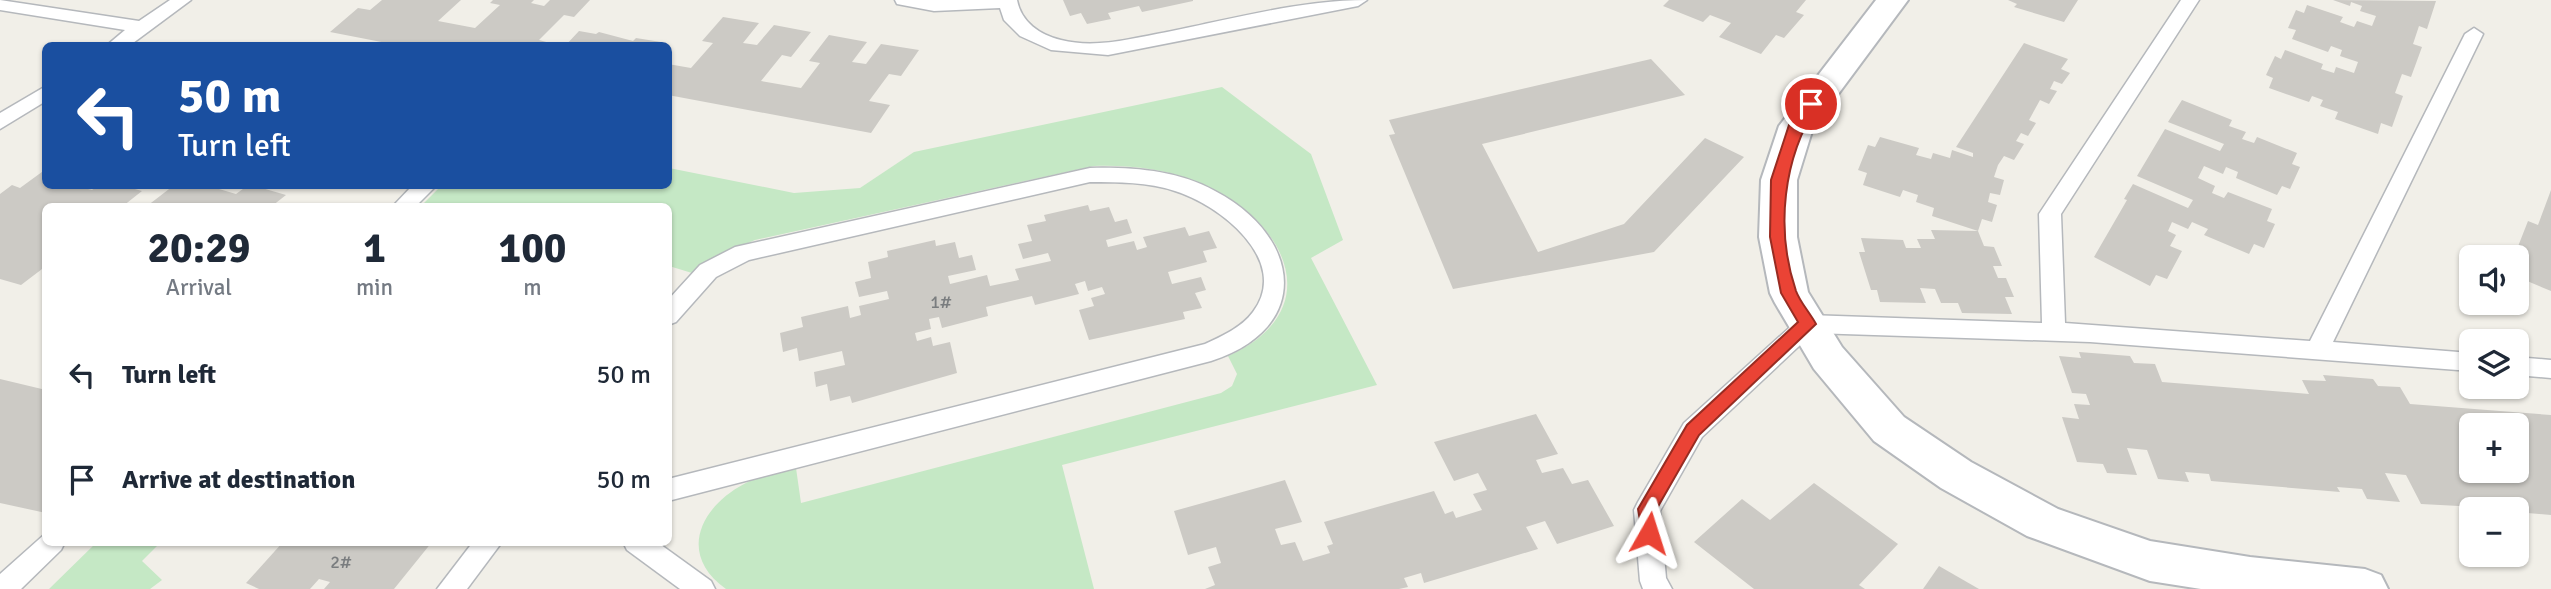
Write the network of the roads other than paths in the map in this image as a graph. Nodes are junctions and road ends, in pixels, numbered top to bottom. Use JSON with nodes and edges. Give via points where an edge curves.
{"nodes":[{"id":1,"x":182,"y":0,"type":"edge"},
{"id":2,"x":904,"y":0,"type":"edge"},
{"id":3,"x":1358,"y":0,"type":"edge"},
{"id":4,"x":1892,"y":0,"type":"edge"},
{"id":5,"x":2190,"y":0,"type":"edge"},
{"id":6,"x":1008,"y":1,"type":"edge"},
{"id":7,"x":0,"y":4,"type":"edge"},
{"id":8,"x":142,"y":27,"type":"junction"},
{"id":9,"x":2474,"y":34,"type":"dead end"},
{"id":10,"x":123,"y":42,"type":"edge"},
{"id":11,"x":42,"y":95,"type":"edge"},
{"id":12,"x":0,"y":122,"type":"edge"},
{"id":13,"x":422,"y":189,"type":"edge"},
{"id":14,"x":406,"y":203,"type":"edge"},
{"id":15,"x":672,"y":312,"type":"edge"},
{"id":16,"x":1808,"y":324,"type":"junction"},
{"id":17,"x":2054,"y":331,"type":"junction"},
{"id":18,"x":2317,"y":350,"type":"junction"},
{"id":19,"x":2459,"y":361,"type":"edge"},
{"id":20,"x":2529,"y":367,"type":"edge"},
{"id":21,"x":2551,"y":369,"type":"edge"},
{"id":22,"x":672,"y":488,"type":"edge"},
{"id":23,"x":47,"y":546,"type":"edge"},
{"id":24,"x":486,"y":546,"type":"edge"},
{"id":25,"x":642,"y":546,"type":"edge"},
{"id":26,"x":3,"y":589,"type":"edge"},
{"id":27,"x":452,"y":589,"type":"edge"},
{"id":28,"x":701,"y":589,"type":"edge"},
{"id":29,"x":1658,"y":589,"type":"edge"},
{"id":30,"x":2365,"y":589,"type":"edge"}],
"edges":[{"from":1,"to":8,"type":"lane"},
{"from":2,"to":6,"type":"lane","via":[[934,5]]},
{"from":3,"to":6,"type":"lane","via":[[1108,49],[1058,46],[1027,32],[1011,16]]},
{"from":4,"to":16,"type":"street","via":[[1796,125],[1779,180],[1778,237],[1789,293]]},
{"from":5,"to":17,"type":"lane","via":[[2050,214]]},
{"from":7,"to":8,"type":"lane"},
{"from":8,"to":10,"type":"lane"},
{"from":9,"to":18,"type":"lane"},
{"from":11,"to":12,"type":"lane"},
{"from":13,"to":14,"type":"lane"},
{"from":15,"to":22,"type":"lane","via":[[708,271],[743,253],[1090,175],[1127,174],[1162,180],[1209,197],[1247,226],[1259,242],[1276,290],[1270,308],[1245,336],[1211,352]]},
{"from":16,"to":17,"type":"lane"},
{"from":16,"to":29,"type":"lane","via":[[1693,430],[1647,509],[1653,581]]},
{"from":16,"to":30,"type":"street","via":[[1828,358],[1889,429],[1956,475],[2043,523],[2150,561]]},
{"from":17,"to":18,"type":"lane"},
{"from":18,"to":19,"type":"lane"},
{"from":20,"to":21,"type":"lane"},
{"from":23,"to":26,"type":"lane"},
{"from":24,"to":27,"type":"lane"},
{"from":25,"to":28,"type":"lane"}]}
